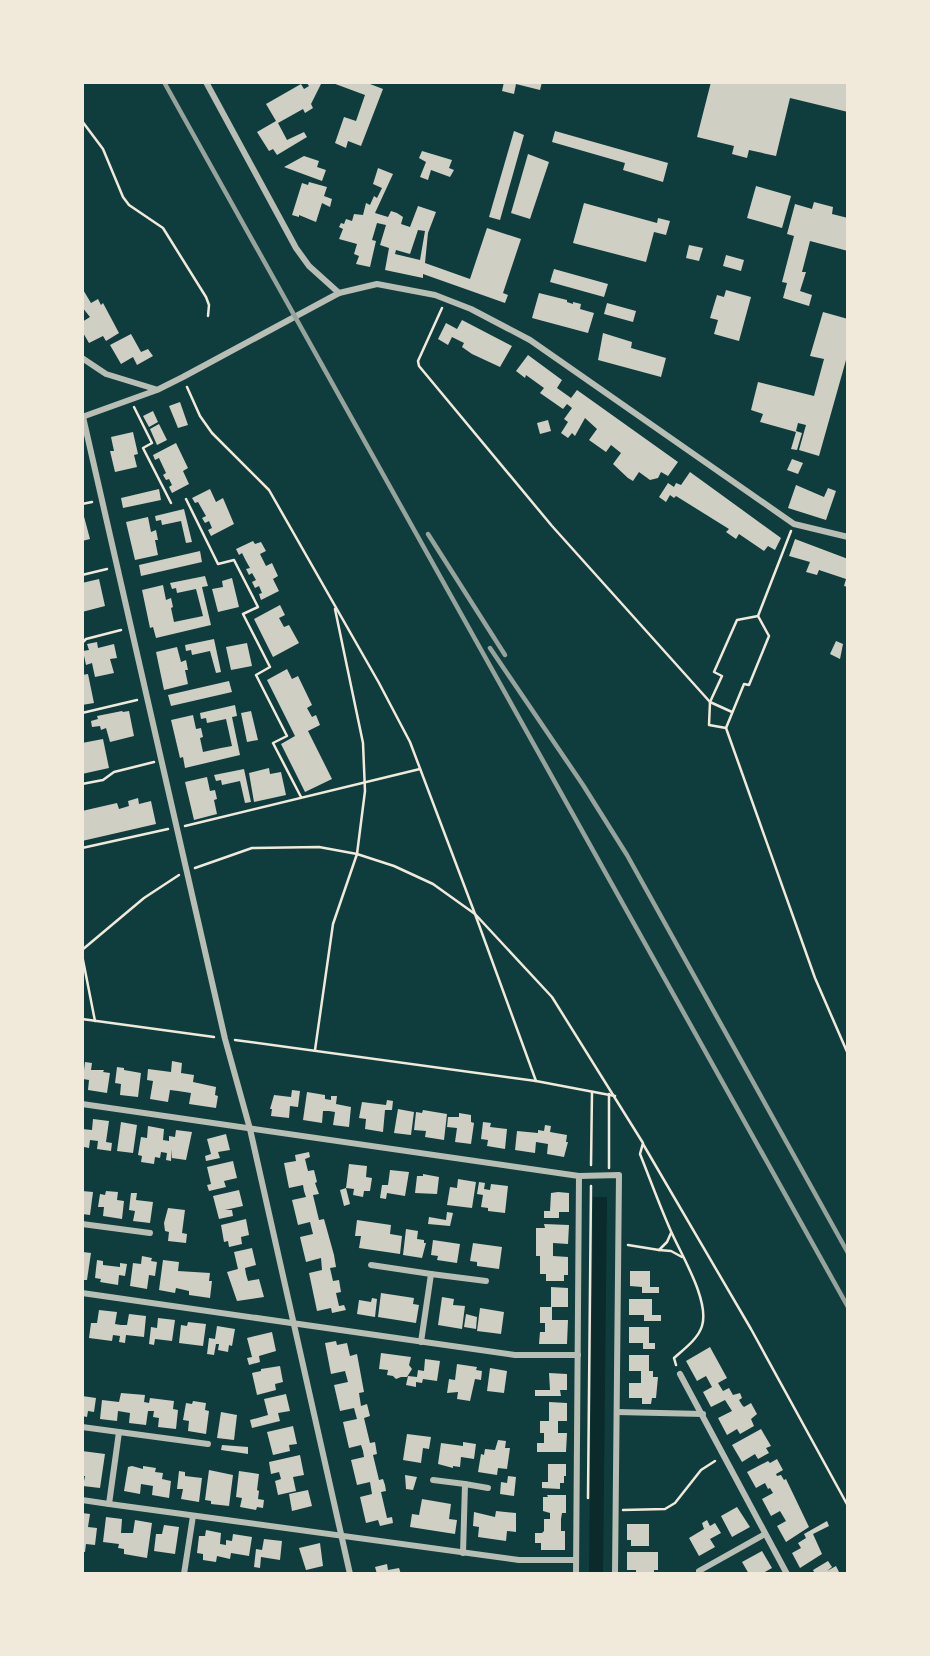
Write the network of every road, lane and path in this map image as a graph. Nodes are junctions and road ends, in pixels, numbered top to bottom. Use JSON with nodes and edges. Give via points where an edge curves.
{"nodes":[{"id":1,"x":206,"y":82,"type":"edge"},
{"id":2,"x":82,"y":121,"type":"edge"},
{"id":3,"x":339,"y":293,"type":"junction"},
{"id":4,"x":446,"y":298,"type":"junction"},
{"id":5,"x":208,"y":316,"type":"dead end"},
{"id":6,"x":82,"y":358,"type":"edge"},
{"id":7,"x":183,"y":377,"type":"junction"},
{"id":8,"x":157,"y":390,"type":"junction"},
{"id":9,"x":130,"y":399,"type":"junction"},
{"id":10,"x":83,"y":417,"type":"edge"},
{"id":11,"x":186,"y":499,"type":"dead end"},
{"id":12,"x":171,"y":503,"type":"dead end"},
{"id":13,"x":794,"y":523,"type":"junction"},
{"id":14,"x":848,"y":537,"type":"edge"},
{"id":15,"x":117,"y":566,"type":"junction"},
{"id":16,"x":82,"y":575,"type":"edge"},
{"id":17,"x":334,"y":603,"type":"junction"},
{"id":18,"x":758,"y":616,"type":"junction"},
{"id":19,"x":131,"y":628,"type":"junction"},
{"id":20,"x":82,"y":643,"type":"edge"},
{"id":21,"x":147,"y":698,"type":"junction"},
{"id":22,"x":710,"y":702,"type":"junction"},
{"id":23,"x":732,"y":712,"type":"junction"},
{"id":24,"x":82,"y":713,"type":"edge"},
{"id":25,"x":726,"y":728,"type":"junction"},
{"id":26,"x":160,"y":761,"type":"junction"},
{"id":27,"x":421,"y":769,"type":"junction"},
{"id":28,"x":364,"y":783,"type":"junction"},
{"id":29,"x":82,"y":785,"type":"edge"},
{"id":30,"x":301,"y":797,"type":"junction"},
{"id":31,"x":176,"y":828,"type":"junction"},
{"id":32,"x":319,"y":847,"type":"dead end"},
{"id":33,"x":82,"y":848,"type":"edge"},
{"id":34,"x":357,"y":854,"type":"junction"},
{"id":35,"x":475,"y":914,"type":"junction"},
{"id":36,"x":82,"y":955,"type":"edge"},
{"id":37,"x":82,"y":1019,"type":"edge"},
{"id":38,"x":96,"y":1021,"type":"junction"},
{"id":39,"x":225,"y":1039,"type":"junction"},
{"id":40,"x":314,"y":1052,"type":"junction"},
{"id":41,"x":848,"y":1054,"type":"edge"},
{"id":42,"x":536,"y":1081,"type":"junction"},
{"id":43,"x":592,"y":1092,"type":"junction"},
{"id":44,"x":609,"y":1094,"type":"junction"},
{"id":45,"x":615,"y":1096,"type":"junction"},
{"id":46,"x":82,"y":1104,"type":"edge"},
{"id":47,"x":250,"y":1129,"type":"junction"},
{"id":48,"x":643,"y":1143,"type":"junction"},
{"id":49,"x":579,"y":1176,"type":"junction"},
{"id":50,"x":591,"y":1176,"type":"junction"},
{"id":51,"x":609,"y":1176,"type":"junction"},
{"id":52,"x":82,"y":1223,"type":"edge"},
{"id":53,"x":150,"y":1233,"type":"dead end"},
{"id":54,"x":671,"y":1233,"type":"junction"},
{"id":55,"x":619,"y":1245,"type":"junction"},
{"id":56,"x":659,"y":1250,"type":"junction"},
{"id":57,"x":683,"y":1258,"type":"junction"},
{"id":58,"x":371,"y":1265,"type":"dead end"},
{"id":59,"x":431,"y":1274,"type":"junction"},
{"id":60,"x":486,"y":1281,"type":"dead end"},
{"id":61,"x":82,"y":1293,"type":"edge"},
{"id":62,"x":294,"y":1325,"type":"junction"},
{"id":63,"x":421,"y":1342,"type":"junction"},
{"id":64,"x":578,"y":1355,"type":"junction"},
{"id":65,"x":680,"y":1374,"type":"joint"},
{"id":66,"x":617,"y":1412,"type":"junction"},
{"id":67,"x":703,"y":1415,"type":"junction"},
{"id":68,"x":82,"y":1426,"type":"edge"},
{"id":69,"x":119,"y":1432,"type":"junction"},
{"id":70,"x":208,"y":1444,"type":"dead end"},
{"id":71,"x":723,"y":1456,"type":"junction"},
{"id":72,"x":433,"y":1480,"type":"dead end"},
{"id":73,"x":465,"y":1484,"type":"junction"},
{"id":74,"x":488,"y":1488,"type":"dead end"},
{"id":75,"x":82,"y":1500,"type":"edge"},
{"id":76,"x":645,"y":1502,"type":"dead end"},
{"id":77,"x":109,"y":1504,"type":"junction"},
{"id":78,"x":587,"y":1505,"type":"dead end"},
{"id":79,"x":848,"y":1506,"type":"edge"},
{"id":80,"x":616,"y":1509,"type":"junction"},
{"id":81,"x":645,"y":1510,"type":"junction"},
{"id":82,"x":193,"y":1516,"type":"junction"},
{"id":83,"x":765,"y":1534,"type":"junction"},
{"id":84,"x":341,"y":1536,"type":"junction"},
{"id":85,"x":463,"y":1553,"type":"junction"},
{"id":86,"x":576,"y":1560,"type":"junction"},
{"id":87,"x":699,"y":1571,"type":"dead end"},
{"id":88,"x":184,"y":1574,"type":"edge"},
{"id":89,"x":350,"y":1574,"type":"edge"},
{"id":90,"x":576,"y":1574,"type":"edge"},
{"id":91,"x":615,"y":1574,"type":"edge"},
{"id":92,"x":787,"y":1574,"type":"edge"}],
"edges":[{"from":1,"to":3,"type":"street","via":[[296,248]]},
{"from":2,"to":5,"type":"path","via":[[103,149],[123,197],[163,228],[174,245],[206,297]]},
{"from":3,"to":4,"type":"street","via":[[377,284]]},
{"from":3,"to":7,"type":"street"},
{"from":4,"to":13,"type":"street","via":[[530,340]]},
{"from":4,"to":22,"type":"path","via":[[419,366],[552,526]]},
{"from":6,"to":8,"type":"street","via":[[106,374]]},
{"from":7,"to":8,"type":"street"},
{"from":7,"to":17,"type":"path","via":[[212,433],[269,490]]},
{"from":8,"to":9,"type":"street"},
{"from":9,"to":10,"type":"street"},
{"from":9,"to":12,"type":"path","via":[[152,443],[144,448]]},
{"from":10,"to":15,"type":"street"},
{"from":11,"to":30,"type":"path","via":[[218,564],[234,560],[257,607],[243,614],[270,667],[256,674],[287,736],[273,743]]},
{"from":13,"to":14,"type":"street"},
{"from":13,"to":18,"type":"path"},
{"from":15,"to":16,"type":"path"},
{"from":15,"to":19,"type":"street"},
{"from":17,"to":27,"type":"path"},
{"from":17,"to":28,"type":"path","via":[[359,716]]},
{"from":18,"to":22,"type":"path","via":[[737,620],[714,672],[722,676]]},
{"from":18,"to":23,"type":"path","via":[[769,636]]},
{"from":19,"to":20,"type":"path"},
{"from":19,"to":21,"type":"street"},
{"from":21,"to":24,"type":"path"},
{"from":21,"to":26,"type":"street"},
{"from":22,"to":23,"type":"path"},
{"from":22,"to":25,"type":"path","via":[[709,726]]},
{"from":23,"to":25,"type":"path"},
{"from":25,"to":41,"type":"path"},
{"from":26,"to":29,"type":"path"},
{"from":26,"to":31,"type":"street"},
{"from":27,"to":28,"type":"path"},
{"from":27,"to":35,"type":"path"},
{"from":28,"to":30,"type":"path"},
{"from":28,"to":34,"type":"path"},
{"from":30,"to":31,"type":"path"},
{"from":31,"to":33,"type":"path"},
{"from":31,"to":39,"type":"street"},
{"from":32,"to":34,"type":"path"},
{"from":34,"to":35,"type":"path","via":[[433,884]]},
{"from":34,"to":40,"type":"path","via":[[333,924]]},
{"from":35,"to":42,"type":"path"},
{"from":35,"to":45,"type":"path","via":[[552,997]]},
{"from":36,"to":38,"type":"path"},
{"from":37,"to":38,"type":"path"},
{"from":38,"to":39,"type":"path"},
{"from":39,"to":40,"type":"path"},
{"from":39,"to":47,"type":"street"},
{"from":40,"to":42,"type":"path"},
{"from":42,"to":43,"type":"path"},
{"from":43,"to":44,"type":"path"},
{"from":43,"to":50,"type":"path"},
{"from":44,"to":45,"type":"path"},
{"from":44,"to":51,"type":"path"},
{"from":45,"to":48,"type":"path"},
{"from":46,"to":47,"type":"street"},
{"from":47,"to":49,"type":"street"},
{"from":47,"to":62,"type":"street"},
{"from":48,"to":54,"type":"path","via":[[640,1154]]},
{"from":48,"to":79,"type":"path"},
{"from":49,"to":50,"type":"street"},
{"from":49,"to":64,"type":"street"},
{"from":50,"to":51,"type":"street"},
{"from":50,"to":78,"type":"path"},
{"from":51,"to":55,"type":"street","via":[[619,1175]]},
{"from":52,"to":53,"type":"street"},
{"from":54,"to":56,"type":"path"},
{"from":54,"to":57,"type":"path"},
{"from":55,"to":56,"type":"path"},
{"from":55,"to":66,"type":"street"},
{"from":56,"to":57,"type":"path"},
{"from":57,"to":65,"type":"path","via":[[693,1275],[703,1318],[696,1337],[674,1358]]},
{"from":58,"to":59,"type":"street"},
{"from":59,"to":60,"type":"street"},
{"from":59,"to":63,"type":"street"},
{"from":61,"to":62,"type":"street"},
{"from":62,"to":63,"type":"street"},
{"from":62,"to":84,"type":"street"},
{"from":63,"to":64,"type":"street","via":[[515,1355]]},
{"from":64,"to":86,"type":"street"},
{"from":65,"to":67,"type":"street"},
{"from":66,"to":67,"type":"street"},
{"from":66,"to":80,"type":"street"},
{"from":67,"to":71,"type":"street"},
{"from":68,"to":69,"type":"street"},
{"from":69,"to":70,"type":"street"},
{"from":69,"to":77,"type":"street"},
{"from":71,"to":81,"type":"path","via":[[701,1470],[675,1503],[665,1509]]},
{"from":71,"to":83,"type":"street"},
{"from":72,"to":73,"type":"street"},
{"from":73,"to":74,"type":"street"},
{"from":73,"to":85,"type":"street"},
{"from":75,"to":77,"type":"street"},
{"from":76,"to":81,"type":"path"},
{"from":77,"to":82,"type":"street"},
{"from":80,"to":81,"type":"path"},
{"from":80,"to":91,"type":"street"},
{"from":82,"to":84,"type":"street"},
{"from":82,"to":88,"type":"street"},
{"from":83,"to":87,"type":"street"},
{"from":83,"to":92,"type":"street"},
{"from":84,"to":85,"type":"street"},
{"from":84,"to":89,"type":"street"},
{"from":85,"to":86,"type":"street","via":[[519,1560]]},
{"from":86,"to":90,"type":"street"}]}
